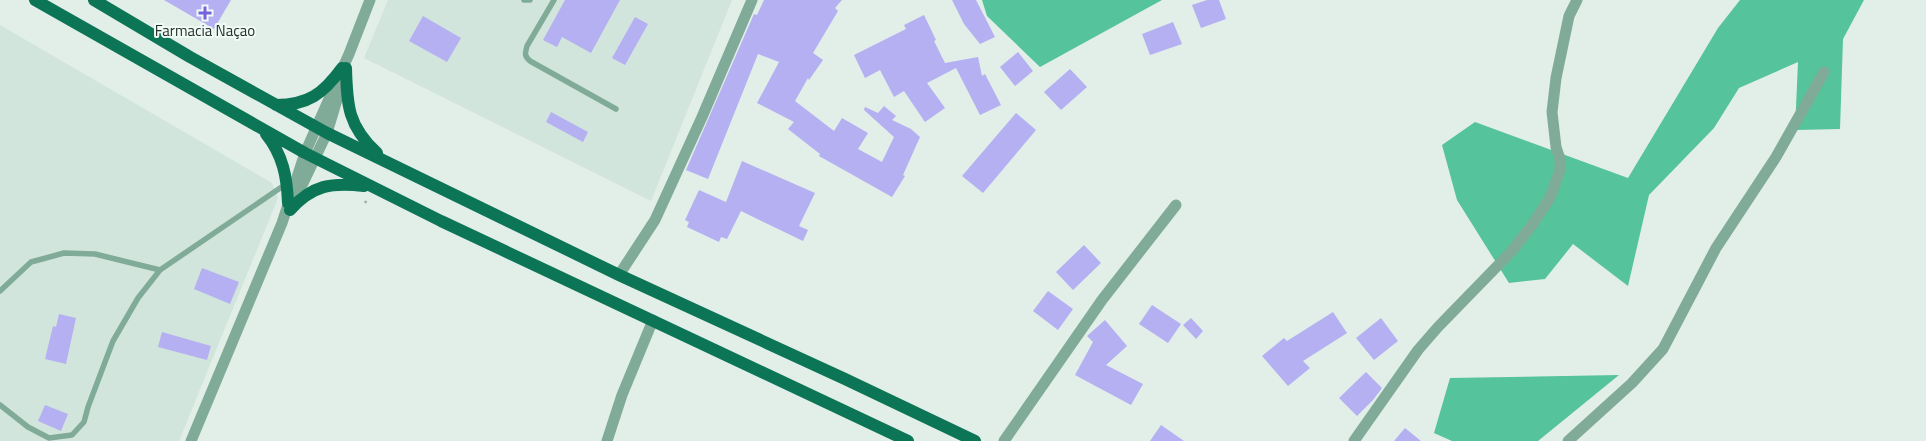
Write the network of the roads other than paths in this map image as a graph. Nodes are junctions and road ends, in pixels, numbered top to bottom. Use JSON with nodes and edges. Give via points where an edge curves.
{"nodes":[{"id":1,"x":35,"y":0,"type":"edge"},
{"id":2,"x":94,"y":0,"type":"edge"},
{"id":3,"x":370,"y":0,"type":"edge"},
{"id":4,"x":524,"y":0,"type":"edge"},
{"id":5,"x":530,"y":0,"type":"edge"},
{"id":6,"x":554,"y":0,"type":"edge"},
{"id":7,"x":752,"y":0,"type":"edge"},
{"id":8,"x":1577,"y":0,"type":"edge"},
{"id":9,"x":344,"y":68,"type":"junction"},
{"id":10,"x":1824,"y":72,"type":"dead end"},
{"id":11,"x":275,"y":105,"type":"junction"},
{"id":12,"x":616,"y":109,"type":"dead end"},
{"id":13,"x":316,"y":127,"type":"junction"},
{"id":14,"x":261,"y":128,"type":"junction"},
{"id":15,"x":327,"y":133,"type":"junction"},
{"id":16,"x":310,"y":156,"type":"junction"},
{"id":17,"x":386,"y":162,"type":"junction"},
{"id":18,"x":287,"y":183,"type":"junction"},
{"id":19,"x":374,"y":187,"type":"junction"},
{"id":20,"x":1176,"y":205,"type":"dead end"},
{"id":21,"x":289,"y":206,"type":"junction"},
{"id":22,"x":160,"y":270,"type":"junction"},
{"id":23,"x":619,"y":275,"type":"junction"},
{"id":24,"x":0,"y":291,"type":"edge"},
{"id":25,"x":653,"y":320,"type":"junction"},
{"id":26,"x":0,"y":405,"type":"edge"},
{"id":27,"x":191,"y":441,"type":"edge"},
{"id":28,"x":607,"y":441,"type":"edge"},
{"id":29,"x":908,"y":441,"type":"edge"},
{"id":30,"x":975,"y":441,"type":"edge"},
{"id":31,"x":1004,"y":441,"type":"edge"},
{"id":32,"x":1354,"y":441,"type":"edge"},
{"id":33,"x":1568,"y":441,"type":"edge"}],
"edges":[{"from":1,"to":14,"type":"main road"},
{"from":2,"to":11,"type":"main road"},
{"from":3,"to":9,"type":"street"},
{"from":4,"to":5,"type":"lane"},
{"from":6,"to":12,"type":"lane","via":[[527,46],[526,57]]},
{"from":7,"to":23,"type":"street","via":[[655,220]]},
{"from":8,"to":32,"type":"street","via":[[1569,16],[1556,78],[1552,112],[1560,170],[1550,198],[1511,252],[1418,350]]},
{"from":9,"to":11,"type":"main road","via":[[312,98],[291,105]]},
{"from":9,"to":13,"type":"street"},
{"from":9,"to":15,"type":"street"},
{"from":9,"to":17,"type":"main road","via":[[353,124],[367,144]]},
{"from":10,"to":33,"type":"street","via":[[1776,157],[1716,248],[1663,349]]},
{"from":11,"to":13,"type":"main road"},
{"from":13,"to":15,"type":"main road"},
{"from":13,"to":16,"type":"street"},
{"from":14,"to":16,"type":"main road"},
{"from":14,"to":18,"type":"main road","via":[[277,150]]},
{"from":15,"to":16,"type":"street"},
{"from":15,"to":17,"type":"main road"},
{"from":16,"to":19,"type":"main road"},
{"from":16,"to":21,"type":"street"},
{"from":17,"to":23,"type":"main road"},
{"from":18,"to":21,"type":"main road"},
{"from":18,"to":22,"type":"lane"},
{"from":19,"to":21,"type":"main road","via":[[325,186]]},
{"from":19,"to":25,"type":"main road"},
{"from":20,"to":31,"type":"street","via":[[1102,300]]},
{"from":21,"to":27,"type":"street"},
{"from":22,"to":24,"type":"lane","via":[[95,254],[64,253],[30,262]]},
{"from":22,"to":26,"type":"lane","via":[[138,298],[113,341],[84,422],[72,435],[49,438]]},
{"from":23,"to":30,"type":"main road"},
{"from":25,"to":28,"type":"street"},
{"from":25,"to":29,"type":"main road"}]}
